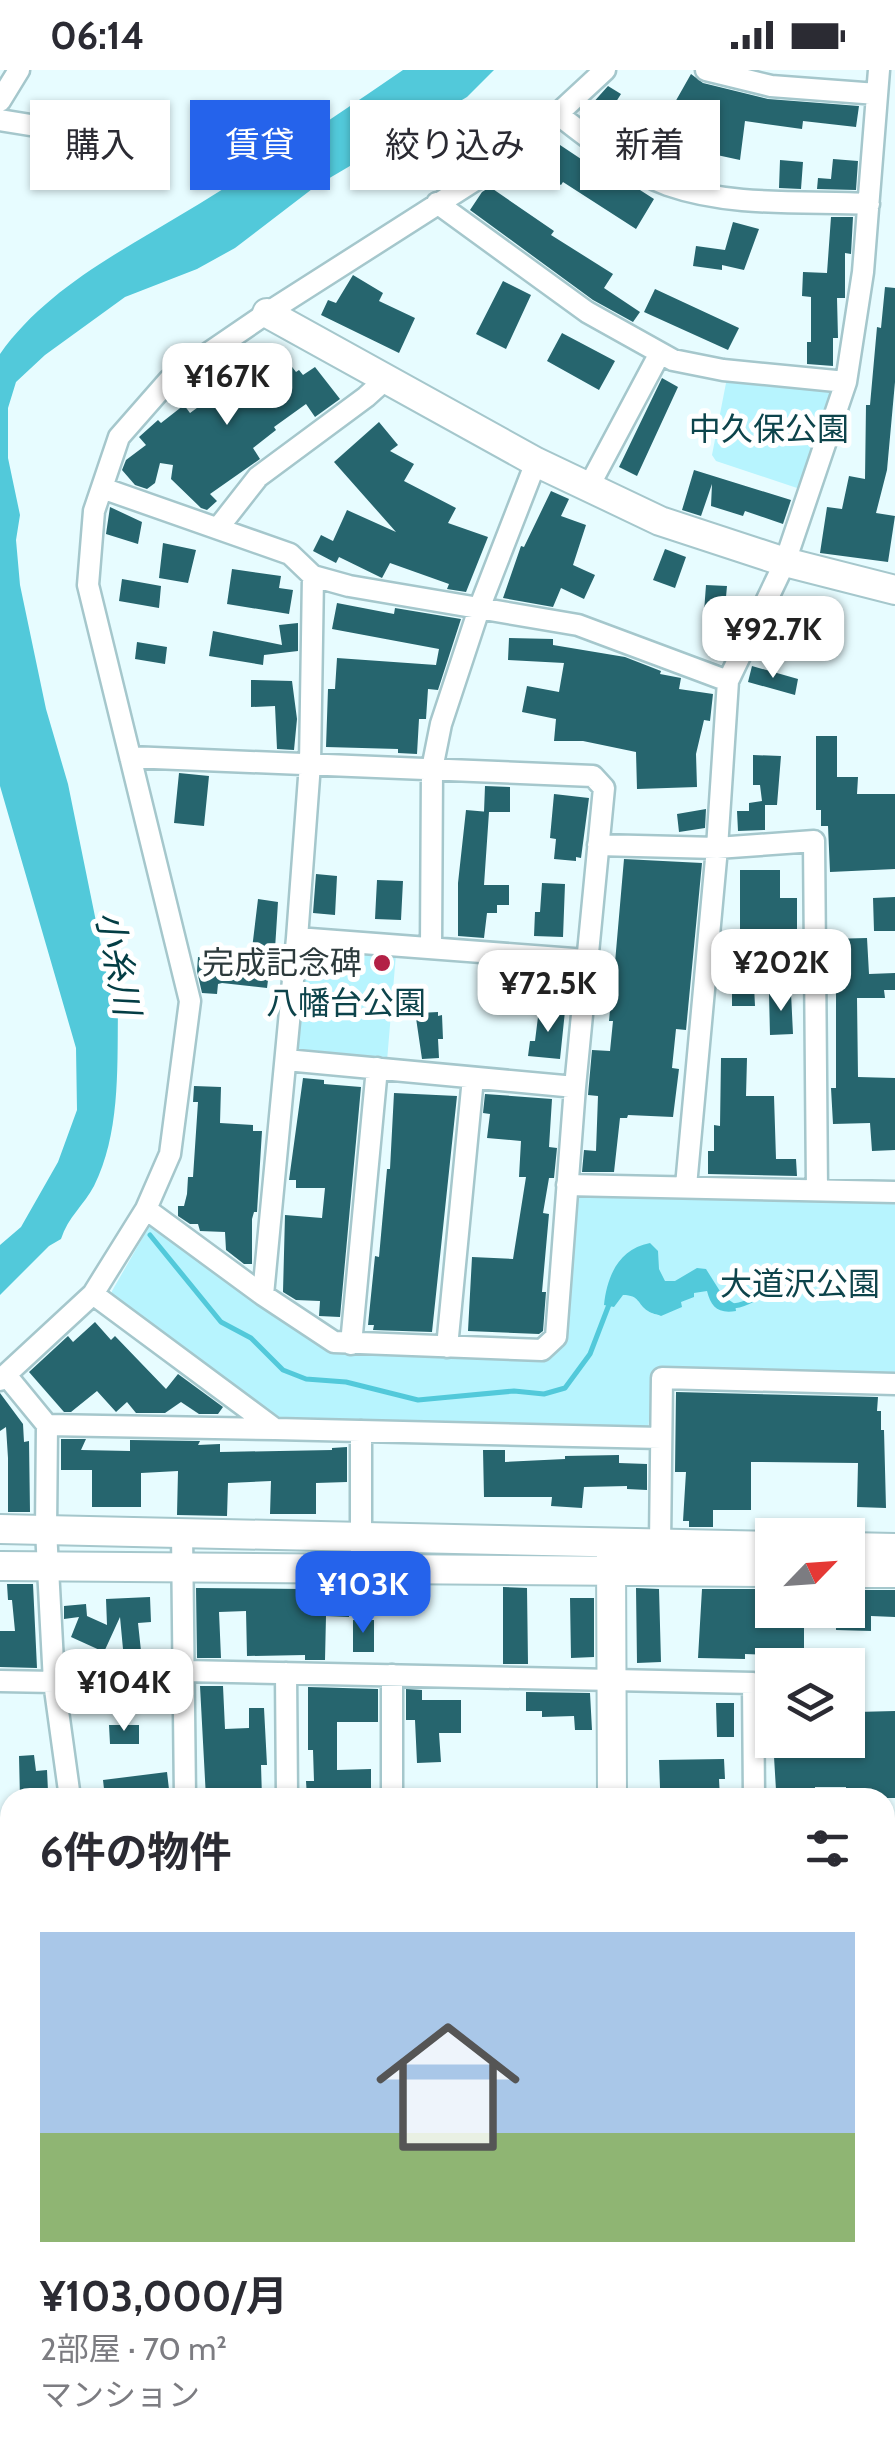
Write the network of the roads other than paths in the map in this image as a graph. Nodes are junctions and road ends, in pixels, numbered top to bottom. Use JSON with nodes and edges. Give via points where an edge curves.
{"nodes":[{"id":1,"x":19,"y":70,"type":"edge"},
{"id":2,"x":605,"y":70,"type":"edge"},
{"id":3,"x":706,"y":70,"type":"edge"},
{"id":4,"x":880,"y":70,"type":"edge"},
{"id":5,"x":878,"y":94,"type":"junction"},
{"id":6,"x":0,"y":101,"type":"edge"},
{"id":7,"x":560,"y":111,"type":"edge"},
{"id":8,"x":560,"y":116,"type":"edge"},
{"id":9,"x":0,"y":120,"type":"edge"},
{"id":10,"x":30,"y":125,"type":"edge"},
{"id":11,"x":458,"y":190,"type":"edge"},
{"id":12,"x":437,"y":203,"type":"junction"},
{"id":13,"x":868,"y":204,"type":"junction"},
{"id":14,"x":266,"y":312,"type":"junction"},
{"id":15,"x":660,"y":352,"type":"junction"},
{"id":16,"x":386,"y":378,"type":"junction"},
{"id":17,"x":846,"y":382,"type":"junction"},
{"id":18,"x":536,"y":462,"type":"junction"},
{"id":19,"x":102,"y":488,"type":"junction"},
{"id":20,"x":588,"y":488,"type":"junction"},
{"id":21,"x":218,"y":528,"type":"junction"},
{"id":22,"x":786,"y":562,"type":"junction"},
{"id":23,"x":313,"y":576,"type":"junction"},
{"id":24,"x":895,"y":590,"type":"edge"},
{"id":25,"x":480,"y":606,"type":"junction"},
{"id":26,"x":728,"y":681,"type":"junction"},
{"id":27,"x":130,"y":757,"type":"junction"},
{"id":28,"x":310,"y":764,"type":"junction"},
{"id":29,"x":432,"y":770,"type":"junction"},
{"id":30,"x":598,"y":846,"type":"junction"},
{"id":31,"x":717,"y":848,"type":"junction"},
{"id":32,"x":297,"y":938,"type":"junction"},
{"id":33,"x":431,"y":948,"type":"junction"},
{"id":34,"x":587,"y":960,"type":"junction"},
{"id":35,"x":286,"y":1060,"type":"junction"},
{"id":36,"x":376,"y":1068,"type":"junction"},
{"id":37,"x":473,"y":1078,"type":"junction"},
{"id":38,"x":575,"y":1087,"type":"junction"},
{"id":39,"x":567,"y":1185,"type":"junction"},
{"id":40,"x":686,"y":1186,"type":"junction"},
{"id":41,"x":817,"y":1190,"type":"junction"},
{"id":42,"x":895,"y":1192,"type":"edge"},
{"id":43,"x":146,"y":1209,"type":"junction"},
{"id":44,"x":93,"y":1294,"type":"junction"},
{"id":45,"x":264,"y":1295,"type":"junction"},
{"id":46,"x":351,"y":1344,"type":"junction"},
{"id":47,"x":447,"y":1347,"type":"junction"},
{"id":48,"x":3,"y":1377,"type":"edge"},
{"id":49,"x":895,"y":1384,"type":"edge"},
{"id":50,"x":48,"y":1425,"type":"junction"},
{"id":51,"x":274,"y":1429,"type":"junction"},
{"id":52,"x":361,"y":1431,"type":"junction"},
{"id":53,"x":661,"y":1438,"type":"junction"},
{"id":54,"x":0,"y":1529,"type":"edge"},
{"id":55,"x":46,"y":1530,"type":"junction"},
{"id":56,"x":182,"y":1532,"type":"junction"},
{"id":57,"x":361,"y":1538,"type":"junction"},
{"id":58,"x":660,"y":1544,"type":"junction"},
{"id":59,"x":755,"y":1546,"type":"edge"},
{"id":60,"x":865,"y":1547,"type":"edge"},
{"id":61,"x":895,"y":1548,"type":"edge"},
{"id":62,"x":611,"y":1557,"type":"junction"},
{"id":63,"x":0,"y":1566,"type":"edge"},
{"id":64,"x":48,"y":1566,"type":"junction"},
{"id":65,"x":182,"y":1568,"type":"junction"},
{"id":66,"x":361,"y":1569,"type":"junction"},
{"id":67,"x":755,"y":1570,"type":"edge"},
{"id":68,"x":865,"y":1573,"type":"edge"},
{"id":69,"x":895,"y":1573,"type":"edge"},
{"id":70,"x":184,"y":1671,"type":"junction"},
{"id":71,"x":286,"y":1673,"type":"junction"},
{"id":72,"x":392,"y":1675,"type":"junction"},
{"id":73,"x":612,"y":1678,"type":"junction"},
{"id":74,"x":0,"y":1681,"type":"edge"},
{"id":75,"x":54,"y":1682,"type":"junction"},
{"id":76,"x":69,"y":1788,"type":"edge"},
{"id":77,"x":185,"y":1788,"type":"edge"},
{"id":78,"x":286,"y":1788,"type":"edge"},
{"id":79,"x":392,"y":1788,"type":"edge"},
{"id":80,"x":612,"y":1788,"type":"edge"},
{"id":81,"x":754,"y":1788,"type":"edge"}],
"edges":[{"from":1,"to":6,"type":"street"},
{"from":2,"to":7,"type":"street"},
{"from":3,"to":5,"type":"street","via":[[771,86]]},
{"from":4,"to":5,"type":"street"},
{"from":5,"to":13,"type":"street"},
{"from":8,"to":13,"type":"street","via":[[619,160],[668,185],[729,199]]},
{"from":9,"to":10,"type":"street"},
{"from":11,"to":12,"type":"street"},
{"from":12,"to":14,"type":"street"},
{"from":12,"to":15,"type":"street","via":[[587,312]]},
{"from":13,"to":17,"type":"street"},
{"from":14,"to":16,"type":"street"},
{"from":14,"to":19,"type":"street","via":[[169,380],[119,437]]},
{"from":15,"to":17,"type":"street","via":[[723,370]]},
{"from":15,"to":20,"type":"street"},
{"from":16,"to":18,"type":"street"},
{"from":16,"to":21,"type":"street","via":[[258,477]]},
{"from":17,"to":22,"type":"street"},
{"from":18,"to":20,"type":"street"},
{"from":18,"to":25,"type":"street"},
{"from":19,"to":21,"type":"street"},
{"from":19,"to":27,"type":"street","via":[[88,585]]},
{"from":20,"to":22,"type":"street","via":[[660,521]]},
{"from":21,"to":23,"type":"street","via":[[290,554]]},
{"from":22,"to":24,"type":"street"},
{"from":22,"to":26,"type":"street"},
{"from":23,"to":25,"type":"street"},
{"from":23,"to":28,"type":"street"},
{"from":25,"to":26,"type":"street","via":[[578,625]]},
{"from":25,"to":29,"type":"street","via":[[440,724]]},
{"from":26,"to":31,"type":"street"},
{"from":27,"to":28,"type":"street"},
{"from":27,"to":43,"type":"street","via":[[190,1001],[170,1154]]},
{"from":28,"to":29,"type":"street"},
{"from":28,"to":32,"type":"street"},
{"from":29,"to":30,"type":"street","via":[[593,776],[604,788]]},
{"from":29,"to":33,"type":"street"},
{"from":30,"to":31,"type":"street"},
{"from":30,"to":34,"type":"street"},
{"from":31,"to":40,"type":"street"},
{"from":31,"to":41,"type":"street","via":[[814,840]]},
{"from":32,"to":33,"type":"street"},
{"from":32,"to":35,"type":"street"},
{"from":33,"to":34,"type":"street"},
{"from":34,"to":38,"type":"street"},
{"from":35,"to":36,"type":"street"},
{"from":35,"to":45,"type":"street"},
{"from":36,"to":37,"type":"street"},
{"from":36,"to":46,"type":"street"},
{"from":37,"to":38,"type":"street"},
{"from":37,"to":47,"type":"street"},
{"from":38,"to":39,"type":"street"},
{"from":39,"to":40,"type":"street"},
{"from":39,"to":47,"type":"street","via":[[556,1338],[542,1350]]},
{"from":40,"to":41,"type":"street"},
{"from":41,"to":42,"type":"street"},
{"from":43,"to":44,"type":"street"},
{"from":43,"to":45,"type":"street"},
{"from":44,"to":48,"type":"street"},
{"from":44,"to":51,"type":"street"},
{"from":45,"to":46,"type":"street","via":[[334,1342]]},
{"from":46,"to":47,"type":"street"},
{"from":48,"to":50,"type":"street"},
{"from":49,"to":53,"type":"street","via":[[662,1378]]},
{"from":50,"to":51,"type":"street"},
{"from":50,"to":55,"type":"street"},
{"from":51,"to":52,"type":"street"},
{"from":52,"to":53,"type":"street"},
{"from":52,"to":57,"type":"street"},
{"from":53,"to":58,"type":"street"},
{"from":54,"to":55,"type":"street"},
{"from":55,"to":56,"type":"street"},
{"from":55,"to":64,"type":"street"},
{"from":56,"to":57,"type":"street"},
{"from":56,"to":65,"type":"street"},
{"from":57,"to":62,"type":"street"},
{"from":57,"to":66,"type":"street"},
{"from":58,"to":59,"type":"street"},
{"from":58,"to":62,"type":"street"},
{"from":60,"to":61,"type":"street"},
{"from":62,"to":66,"type":"street"},
{"from":62,"to":67,"type":"street"},
{"from":62,"to":73,"type":"street"},
{"from":63,"to":64,"type":"street"},
{"from":64,"to":65,"type":"street"},
{"from":64,"to":75,"type":"street"},
{"from":65,"to":66,"type":"street"},
{"from":65,"to":70,"type":"street"},
{"from":68,"to":69,"type":"street"},
{"from":70,"to":71,"type":"street"},
{"from":70,"to":77,"type":"street"},
{"from":71,"to":72,"type":"street"},
{"from":71,"to":78,"type":"street"},
{"from":72,"to":73,"type":"street"},
{"from":72,"to":79,"type":"street"},
{"from":73,"to":80,"type":"street"},
{"from":73,"to":81,"type":"street","via":[[753,1683]]},
{"from":74,"to":75,"type":"street"},
{"from":75,"to":76,"type":"street"}]}
